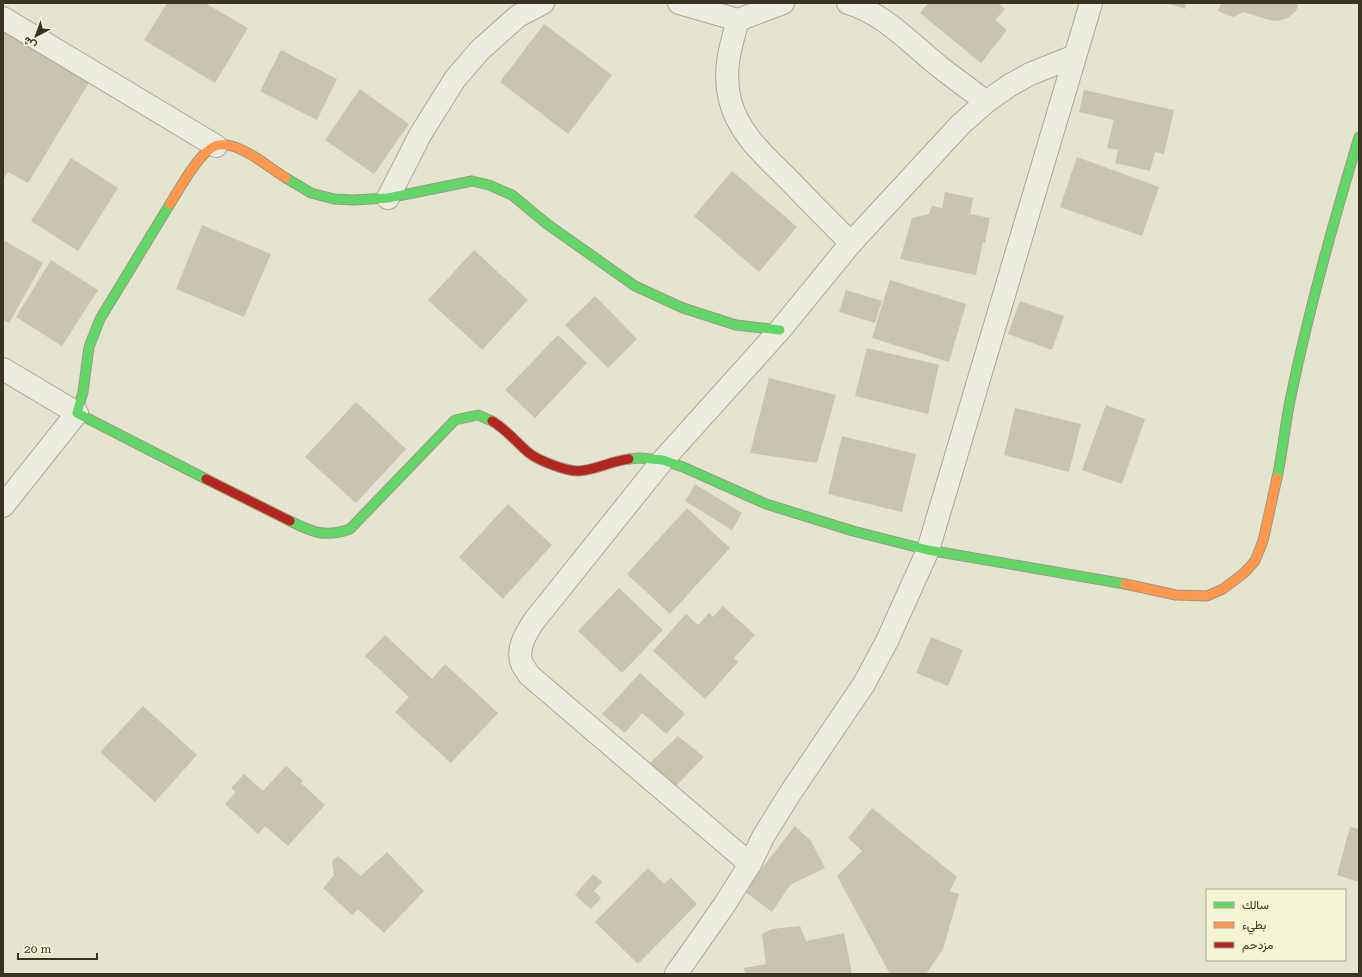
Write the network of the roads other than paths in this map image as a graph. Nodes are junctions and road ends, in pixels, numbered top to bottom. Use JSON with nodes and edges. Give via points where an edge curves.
{"nodes":[{"id":1,"x":543,"y":3,"type":"edge"},
{"id":2,"x":679,"y":3,"type":"edge"},
{"id":3,"x":783,"y":3,"type":"edge"},
{"id":4,"x":848,"y":3,"type":"edge"},
{"id":5,"x":1091,"y":3,"type":"edge"},
{"id":6,"x":3,"y":18,"type":"edge"},
{"id":7,"x":738,"y":20,"type":"junction"},
{"id":8,"x":1075,"y":56,"type":"junction"},
{"id":9,"x":986,"y":102,"type":"junction"},
{"id":10,"x":1359,"y":138,"type":"edge"},
{"id":11,"x":216,"y":146,"type":"junction"},
{"id":12,"x":388,"y":198,"type":"junction"},
{"id":13,"x":851,"y":243,"type":"junction"},
{"id":14,"x":780,"y":330,"type":"junction"},
{"id":15,"x":3,"y":370,"type":"edge"},
{"id":16,"x":77,"y":413,"type":"junction"},
{"id":17,"x":663,"y":460,"type":"junction"},
{"id":18,"x":3,"y":506,"type":"edge"},
{"id":19,"x":928,"y":550,"type":"junction"},
{"id":20,"x":750,"y":864,"type":"junction"},
{"id":21,"x":676,"y":974,"type":"edge"}],
"edges":[{"from":1,"to":12,"type":"street","via":[[518,16],[480,50],[455,79],[420,135]]},
{"from":2,"to":7,"type":"street"},
{"from":3,"to":7,"type":"street"},
{"from":4,"to":9,"type":"street","via":[[862,7],[890,25]]},
{"from":5,"to":8,"type":"street"},
{"from":6,"to":11,"type":"street"},
{"from":7,"to":13,"type":"street","via":[[728,55],[727,78],[730,101],[737,118],[753,143]]},
{"from":8,"to":9,"type":"street","via":[[1030,74]]},
{"from":8,"to":19,"type":"street"},
{"from":9,"to":13,"type":"street","via":[[961,124]]},
{"from":10,"to":19,"type":"street","via":[[1304,335],[1263,541],[1255,561],[1244,573],[1229,586],[1214,594],[1176,595]]},
{"from":11,"to":12,"type":"street","via":[[231,146],[243,150],[311,193],[334,199]]},
{"from":11,"to":16,"type":"street","via":[[203,155],[193,167],[100,319],[89,347],[83,392]]},
{"from":12,"to":14,"type":"street","via":[[472,182],[489,185],[512,195],[635,286],[683,308],[736,325]]},
{"from":13,"to":14,"type":"street"},
{"from":14,"to":17,"type":"street"},
{"from":15,"to":16,"type":"street"},
{"from":16,"to":17,"type":"street","via":[[309,531],[322,534],[335,535],[350,529],[455,420],[465,417],[478,415],[494,422],[531,456],[559,468],[577,471],[602,467],[621,460]]},
{"from":16,"to":18,"type":"street"},
{"from":17,"to":19,"type":"street","via":[[766,504],[853,531]]},
{"from":17,"to":20,"type":"street","via":[[531,625],[522,641],[522,664],[529,675]]},
{"from":19,"to":20,"type":"street","via":[[887,641],[864,684],[777,814]]},
{"from":20,"to":21,"type":"street"}]}
